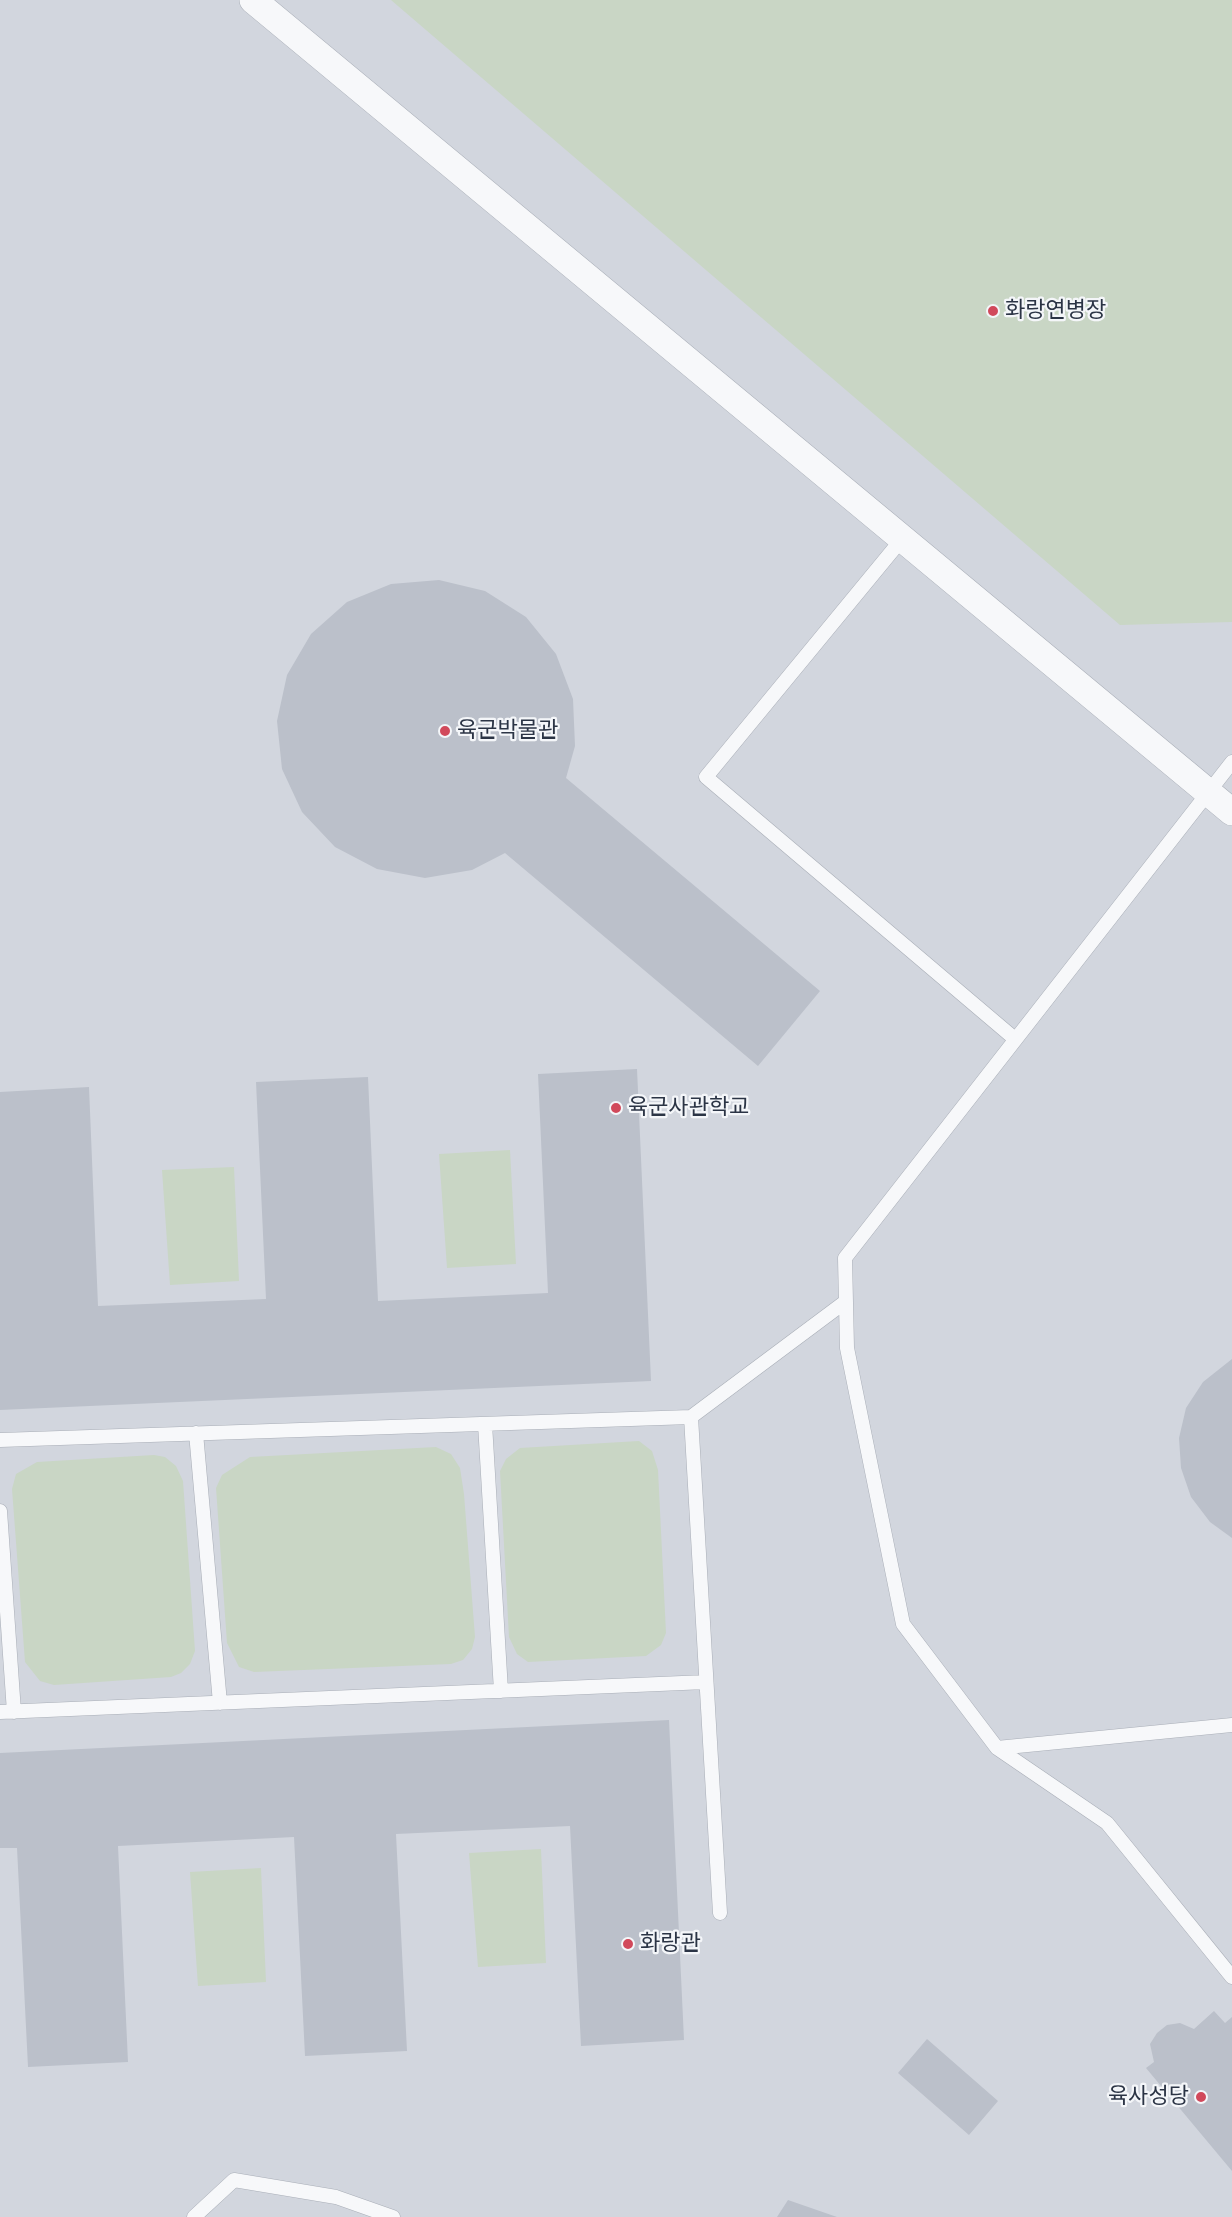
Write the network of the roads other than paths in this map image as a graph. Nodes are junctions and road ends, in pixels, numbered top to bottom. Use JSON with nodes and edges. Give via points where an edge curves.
{"nodes":[{"id":1,"x":253,"y":0,"type":"edge"},
{"id":2,"x":902,"y":539,"type":"junction"},
{"id":3,"x":1232,"y":762,"type":"edge"},
{"id":4,"x":1207,"y":792,"type":"junction"},
{"id":5,"x":1232,"y":812,"type":"edge"},
{"id":6,"x":1015,"y":1039,"type":"junction"},
{"id":7,"x":845,"y":1302,"type":"junction"},
{"id":8,"x":691,"y":1417,"type":"junction"},
{"id":9,"x":485,"y":1424,"type":"junction"},
{"id":10,"x":196,"y":1433,"type":"junction"},
{"id":11,"x":0,"y":1440,"type":"edge"},
{"id":12,"x":0,"y":1511,"type":"edge"},
{"id":13,"x":706,"y":1682,"type":"junction"},
{"id":14,"x":501,"y":1691,"type":"junction"},
{"id":15,"x":220,"y":1703,"type":"junction"},
{"id":16,"x":0,"y":1712,"type":"edge"},
{"id":17,"x":14,"y":1712,"type":"junction"},
{"id":18,"x":1232,"y":1725,"type":"edge"},
{"id":19,"x":997,"y":1748,"type":"junction"},
{"id":20,"x":720,"y":1913,"type":"dead end"},
{"id":21,"x":1232,"y":1977,"type":"edge"},
{"id":22,"x":194,"y":2217,"type":"edge"},
{"id":23,"x":393,"y":2217,"type":"edge"}],
"edges":[{"from":1,"to":2,"type":"street"},
{"from":2,"to":4,"type":"street"},
{"from":2,"to":6,"type":"lane","via":[[706,777]]},
{"from":3,"to":4,"type":"lane"},
{"from":4,"to":5,"type":"street"},
{"from":4,"to":6,"type":"lane"},
{"from":6,"to":7,"type":"lane","via":[[845,1258]]},
{"from":7,"to":8,"type":"lane"},
{"from":7,"to":19,"type":"lane","via":[[847,1348],[903,1624]]},
{"from":8,"to":9,"type":"lane"},
{"from":8,"to":13,"type":"lane"},
{"from":9,"to":10,"type":"lane"},
{"from":9,"to":14,"type":"lane"},
{"from":10,"to":11,"type":"lane"},
{"from":10,"to":15,"type":"lane"},
{"from":12,"to":17,"type":"lane"},
{"from":13,"to":14,"type":"lane"},
{"from":13,"to":20,"type":"lane"},
{"from":14,"to":15,"type":"lane"},
{"from":15,"to":17,"type":"lane"},
{"from":16,"to":17,"type":"lane"},
{"from":18,"to":19,"type":"lane"},
{"from":19,"to":21,"type":"lane","via":[[1107,1823]]},
{"from":22,"to":23,"type":"lane","via":[[234,2180],[336,2198]]}]}
